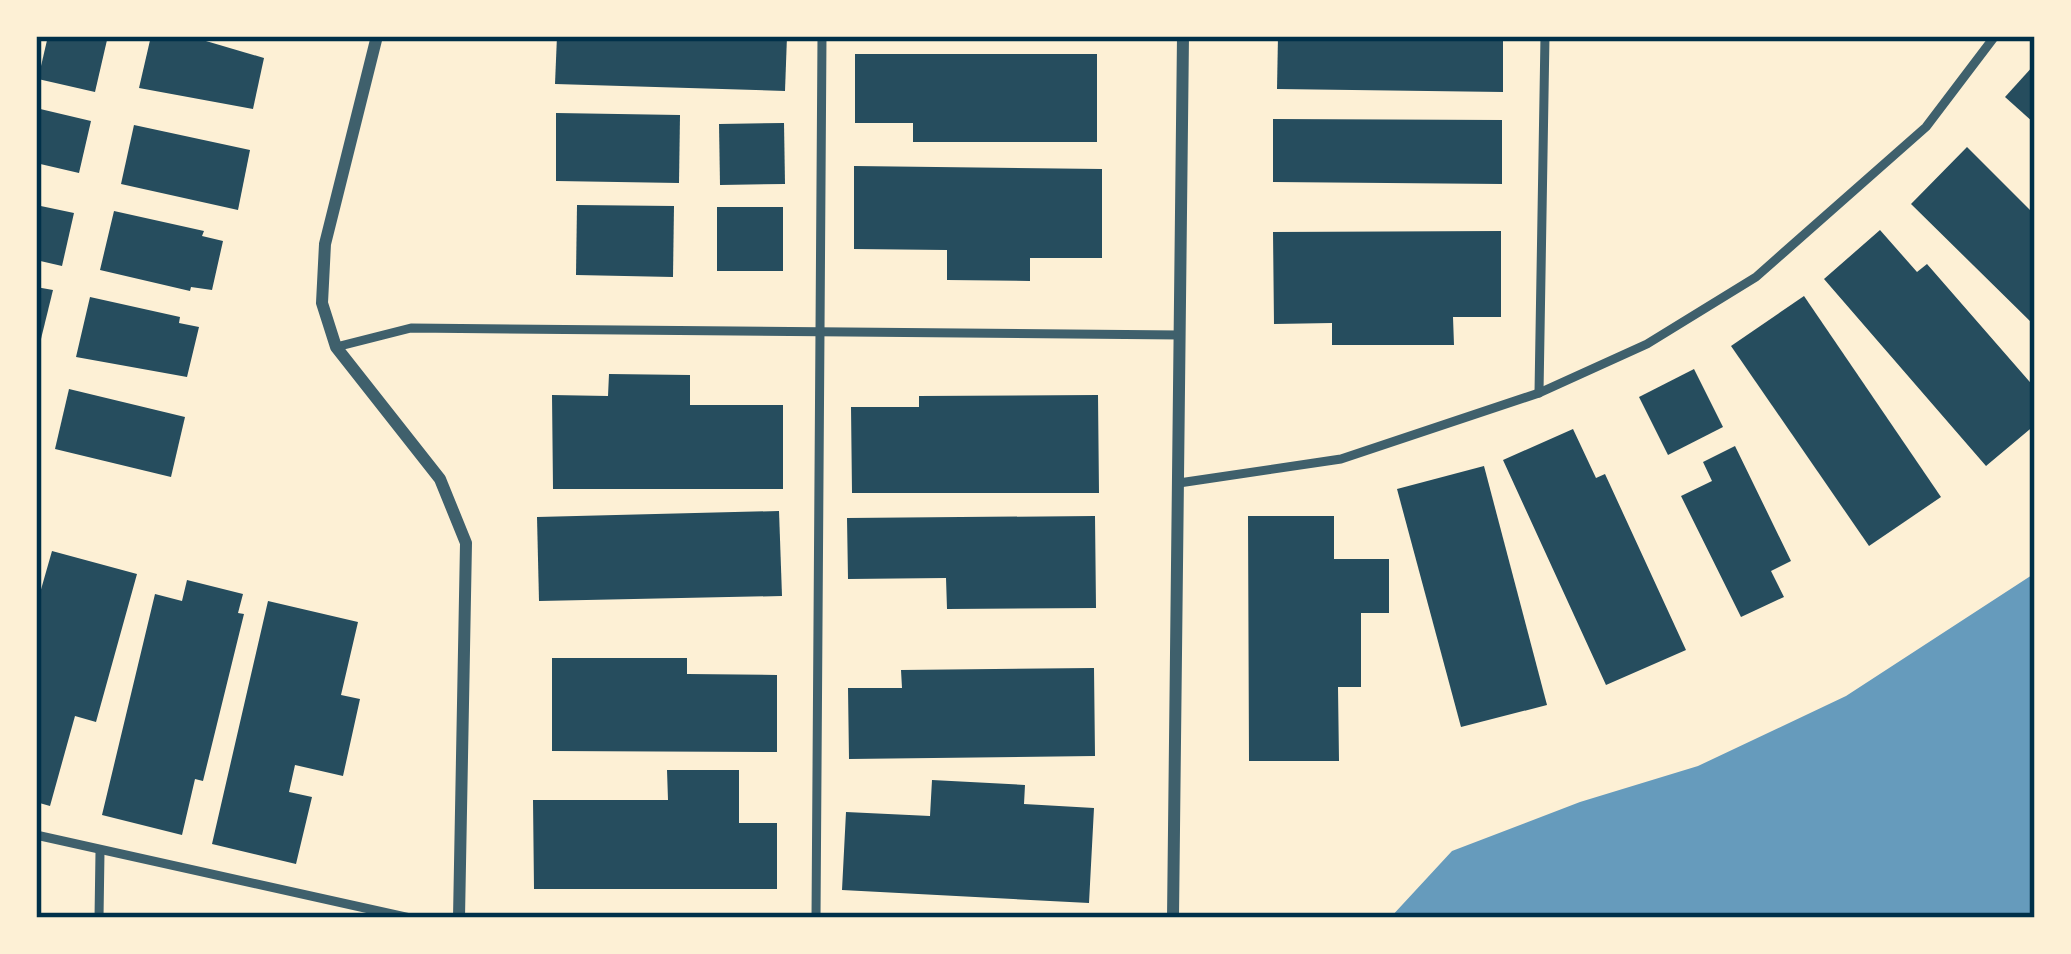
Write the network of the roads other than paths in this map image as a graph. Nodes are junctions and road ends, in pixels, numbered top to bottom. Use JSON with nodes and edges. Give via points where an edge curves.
{"nodes":[{"id":1,"x":377,"y":36,"type":"edge"},
{"id":2,"x":822,"y":36,"type":"edge"},
{"id":3,"x":1183,"y":36,"type":"edge"},
{"id":4,"x":1545,"y":36,"type":"edge"},
{"id":5,"x":1995,"y":36,"type":"edge"},
{"id":6,"x":821,"y":332,"type":"junction"},
{"id":7,"x":1180,"y":335,"type":"junction"},
{"id":8,"x":336,"y":346,"type":"junction"},
{"id":9,"x":1539,"y":393,"type":"junction"},
{"id":10,"x":1178,"y":483,"type":"junction"},
{"id":11,"x":36,"y":835,"type":"edge"},
{"id":12,"x":100,"y":852,"type":"junction"},
{"id":13,"x":99,"y":918,"type":"edge"},
{"id":14,"x":410,"y":918,"type":"edge"},
{"id":15,"x":459,"y":918,"type":"edge"},
{"id":16,"x":816,"y":918,"type":"edge"},
{"id":17,"x":1173,"y":918,"type":"edge"}],
"edges":[{"from":1,"to":8,"type":"street","via":[[325,244],[322,303]]},
{"from":2,"to":6,"type":"lane"},
{"from":3,"to":7,"type":"street"},
{"from":4,"to":9,"type":"lane"},
{"from":5,"to":9,"type":"lane","via":[[1926,127],[1756,277],[1647,344]]},
{"from":6,"to":7,"type":"lane"},
{"from":6,"to":8,"type":"lane","via":[[411,328]]},
{"from":6,"to":16,"type":"lane"},
{"from":7,"to":10,"type":"street"},
{"from":8,"to":15,"type":"street","via":[[440,479],[466,543]]},
{"from":9,"to":10,"type":"lane","via":[[1341,459]]},
{"from":10,"to":17,"type":"street"},
{"from":11,"to":12,"type":"lane"},
{"from":12,"to":13,"type":"lane"},
{"from":12,"to":14,"type":"lane"}]}
